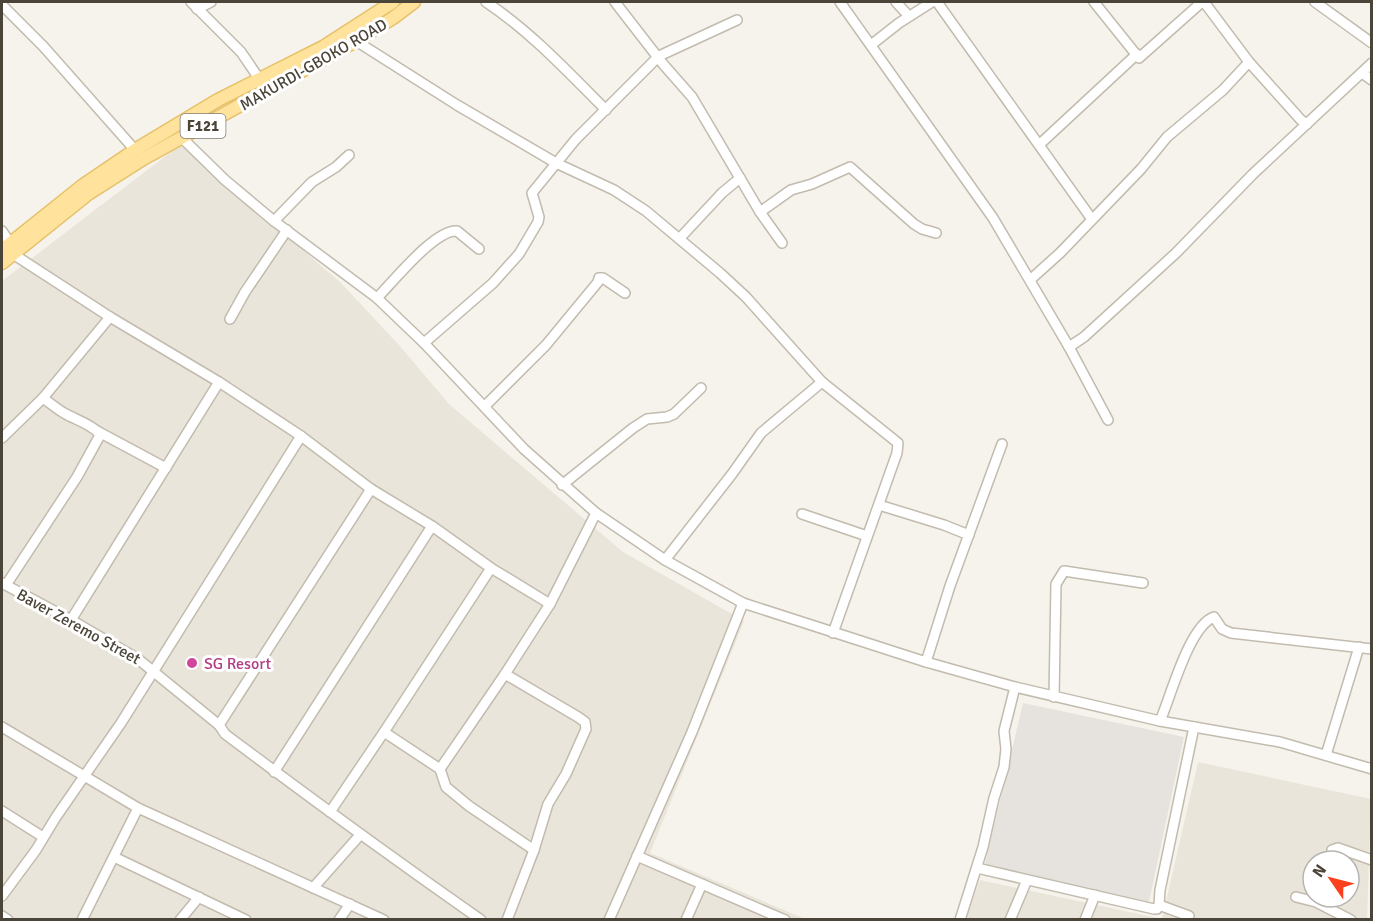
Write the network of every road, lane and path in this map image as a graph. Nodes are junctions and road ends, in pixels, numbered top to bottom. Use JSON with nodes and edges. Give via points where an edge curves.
{"nodes":[{"id":1,"x":211,"y":2,"type":"edge"},
{"id":2,"x":393,"y":2,"type":"edge"},
{"id":3,"x":414,"y":2,"type":"edge"},
{"id":4,"x":486,"y":2,"type":"edge"},
{"id":5,"x":615,"y":2,"type":"edge"},
{"id":6,"x":840,"y":2,"type":"edge"},
{"id":7,"x":896,"y":2,"type":"edge"},
{"id":8,"x":932,"y":2,"type":"edge"},
{"id":9,"x":937,"y":2,"type":"edge"},
{"id":10,"x":1094,"y":2,"type":"edge"},
{"id":11,"x":1203,"y":2,"type":"edge"},
{"id":12,"x":1319,"y":3,"type":"edge"},
{"id":13,"x":2,"y":4,"type":"edge"},
{"id":14,"x":194,"y":5,"type":"edge"},
{"id":15,"x":906,"y":13,"type":"dead end"},
{"id":16,"x":737,"y":20,"type":"dead end"},
{"id":17,"x":356,"y":41,"type":"junction"},
{"id":18,"x":1371,"y":43,"type":"edge"},
{"id":19,"x":871,"y":45,"type":"junction"},
{"id":20,"x":1137,"y":54,"type":"junction"},
{"id":21,"x":659,"y":56,"type":"junction"},
{"id":22,"x":1249,"y":62,"type":"junction"},
{"id":23,"x":1371,"y":63,"type":"edge"},
{"id":24,"x":1362,"y":73,"type":"junction"},
{"id":25,"x":260,"y":80,"type":"junction"},
{"id":26,"x":1371,"y":80,"type":"edge"},
{"id":27,"x":606,"y":110,"type":"junction"},
{"id":28,"x":1307,"y":124,"type":"junction"},
{"id":29,"x":182,"y":138,"type":"junction"},
{"id":30,"x":1040,"y":144,"type":"junction"},
{"id":31,"x":135,"y":150,"type":"junction"},
{"id":32,"x":349,"y":155,"type":"dead end"},
{"id":33,"x":556,"y":163,"type":"junction"},
{"id":34,"x":740,"y":178,"type":"junction"},
{"id":35,"x":760,"y":212,"type":"junction"},
{"id":36,"x":1091,"y":218,"type":"junction"},
{"id":37,"x":274,"y":221,"type":"junction"},
{"id":38,"x":286,"y":230,"type":"junction"},
{"id":39,"x":2,"y":231,"type":"edge"},
{"id":40,"x":936,"y":233,"type":"dead end"},
{"id":41,"x":680,"y":238,"type":"junction"},
{"id":42,"x":782,"y":243,"type":"dead end"},
{"id":43,"x":8,"y":249,"type":"edge"},
{"id":44,"x":479,"y":249,"type":"dead end"},
{"id":45,"x":2,"y":263,"type":"edge"},
{"id":46,"x":1030,"y":280,"type":"junction"},
{"id":47,"x":625,"y":293,"type":"dead end"},
{"id":48,"x":377,"y":298,"type":"junction"},
{"id":49,"x":110,"y":317,"type":"junction"},
{"id":50,"x":230,"y":319,"type":"dead end"},
{"id":51,"x":424,"y":343,"type":"junction"},
{"id":52,"x":1069,"y":347,"type":"junction"},
{"id":53,"x":219,"y":382,"type":"junction"},
{"id":54,"x":822,"y":382,"type":"junction"},
{"id":55,"x":702,"y":388,"type":"dead end"},
{"id":56,"x":43,"y":398,"type":"junction"},
{"id":57,"x":485,"y":406,"type":"junction"},
{"id":58,"x":1108,"y":420,"type":"dead end"},
{"id":59,"x":97,"y":431,"type":"junction"},
{"id":60,"x":300,"y":436,"type":"junction"},
{"id":61,"x":2,"y":438,"type":"edge"},
{"id":62,"x":1002,"y":444,"type":"dead end"},
{"id":63,"x":166,"y":468,"type":"junction"},
{"id":64,"x":562,"y":485,"type":"junction"},
{"id":65,"x":372,"y":489,"type":"junction"},
{"id":66,"x":879,"y":505,"type":"junction"},
{"id":67,"x":597,"y":513,"type":"junction"},
{"id":68,"x":802,"y":514,"type":"dead end"},
{"id":69,"x":432,"y":526,"type":"junction"},
{"id":70,"x":969,"y":535,"type":"junction"},
{"id":71,"x":867,"y":536,"type":"junction"},
{"id":72,"x":664,"y":560,"type":"junction"},
{"id":73,"x":491,"y":568,"type":"junction"},
{"id":74,"x":1143,"y":583,"type":"dead end"},
{"id":75,"x":4,"y":584,"type":"edge"},
{"id":76,"x":742,"y":603,"type":"junction"},
{"id":77,"x":550,"y":604,"type":"junction"},
{"id":78,"x":71,"y":620,"type":"junction"},
{"id":79,"x":833,"y":633,"type":"junction"},
{"id":80,"x":1359,"y":646,"type":"junction"},
{"id":81,"x":1371,"y":649,"type":"edge"},
{"id":82,"x":926,"y":662,"type":"junction"},
{"id":83,"x":155,"y":671,"type":"junction"},
{"id":84,"x":505,"y":674,"type":"junction"},
{"id":85,"x":1015,"y":687,"type":"junction"},
{"id":86,"x":1054,"y":697,"type":"junction"},
{"id":87,"x":1160,"y":720,"type":"junction"},
{"id":88,"x":219,"y":725,"type":"junction"},
{"id":89,"x":1194,"y":727,"type":"junction"},
{"id":90,"x":2,"y":728,"type":"edge"},
{"id":91,"x":384,"y":732,"type":"junction"},
{"id":92,"x":1326,"y":755,"type":"junction"},
{"id":93,"x":440,"y":769,"type":"junction"},
{"id":94,"x":1371,"y":769,"type":"edge"},
{"id":95,"x":274,"y":772,"type":"junction"},
{"id":96,"x":85,"y":777,"type":"junction"},
{"id":97,"x":138,"y":808,"type":"junction"},
{"id":98,"x":2,"y":811,"type":"edge"},
{"id":99,"x":330,"y":812,"type":"junction"},
{"id":100,"x":360,"y":835,"type":"junction"},
{"id":101,"x":43,"y":837,"type":"junction"},
{"id":102,"x":534,"y":850,"type":"junction"},
{"id":103,"x":637,"y":856,"type":"junction"},
{"id":104,"x":114,"y":857,"type":"junction"},
{"id":105,"x":977,"y":868,"type":"junction"},
{"id":106,"x":1027,"y":880,"type":"junction"},
{"id":107,"x":702,"y":884,"type":"junction"},
{"id":108,"x":313,"y":888,"type":"junction"},
{"id":109,"x":1095,"y":895,"type":"junction"},
{"id":110,"x":2,"y":896,"type":"edge"},
{"id":111,"x":199,"y":897,"type":"junction"},
{"id":112,"x":1296,"y":897,"type":"dead end"},
{"id":113,"x":350,"y":903,"type":"junction"},
{"id":114,"x":1159,"y":905,"type":"junction"},
{"id":115,"x":762,"y":915,"type":"edge"},
{"id":116,"x":2,"y":916,"type":"edge"},
{"id":117,"x":1189,"y":916,"type":"dead end"},
{"id":118,"x":8,"y":920,"type":"edge"},
{"id":119,"x":82,"y":920,"type":"edge"},
{"id":120,"x":180,"y":920,"type":"edge"},
{"id":121,"x":246,"y":920,"type":"edge"},
{"id":122,"x":339,"y":920,"type":"edge"},
{"id":123,"x":384,"y":920,"type":"edge"},
{"id":124,"x":481,"y":920,"type":"edge"},
{"id":125,"x":507,"y":920,"type":"edge"},
{"id":126,"x":609,"y":920,"type":"edge"},
{"id":127,"x":686,"y":920,"type":"edge"},
{"id":128,"x":785,"y":920,"type":"edge"},
{"id":129,"x":960,"y":920,"type":"edge"},
{"id":130,"x":1010,"y":920,"type":"edge"},
{"id":131,"x":1085,"y":920,"type":"edge"},
{"id":132,"x":1352,"y":920,"type":"edge"}],
"edges":[{"from":1,"to":14,"type":"street"},
{"from":2,"to":25,"type":"main road","number":"F121","via":[[323,47]]},
{"from":3,"to":17,"type":"main road","name":"MAKURDI-GBOKO ROAD","number":"F121"},
{"from":4,"to":27,"type":"street","via":[[521,28]]},
{"from":5,"to":21,"type":"street"},
{"from":6,"to":19,"type":"street"},
{"from":7,"to":15,"type":"street"},
{"from":8,"to":19,"type":"street"},
{"from":9,"to":30,"type":"street"},
{"from":10,"to":20,"type":"street"},
{"from":11,"to":20,"type":"street","via":[[1139,58]]},
{"from":11,"to":22,"type":"street"},
{"from":12,"to":18,"type":"street"},
{"from":13,"to":31,"type":"street"},
{"from":14,"to":25,"type":"street","via":[[241,52]]},
{"from":16,"to":21,"type":"street"},
{"from":17,"to":29,"type":"main road","name":"MAKURDI-GBOKO ROAD","number":"F121"},
{"from":17,"to":33,"type":"street"},
{"from":19,"to":46,"type":"street","via":[[993,218]]},
{"from":20,"to":30,"type":"street"},
{"from":21,"to":27,"type":"street"},
{"from":21,"to":34,"type":"street","via":[[692,97]]},
{"from":22,"to":28,"type":"street"},
{"from":22,"to":36,"type":"street","via":[[1223,90],[1167,137]]},
{"from":23,"to":24,"type":"street"},
{"from":24,"to":26,"type":"street"},
{"from":24,"to":28,"type":"street"},
{"from":25,"to":31,"type":"main road","number":"F121","via":[[218,100]]},
{"from":27,"to":33,"type":"street"},
{"from":28,"to":52,"type":"street","via":[[1176,253]]},
{"from":29,"to":37,"type":"street"},
{"from":29,"to":43,"type":"main road","name":"MAKURDI-GBOKO ROAD","number":"F121","via":[[142,159]]},
{"from":30,"to":36,"type":"street"},
{"from":31,"to":43,"type":"main road","number":"F121","via":[[82,186]]},
{"from":32,"to":37,"type":"street","via":[[312,182]]},
{"from":33,"to":41,"type":"street","via":[[614,190]]},
{"from":33,"to":51,"type":"street","via":[[532,194],[538,222],[519,254],[493,283]]},
{"from":34,"to":35,"type":"street"},
{"from":34,"to":41,"type":"street"},
{"from":35,"to":40,"type":"street","via":[[791,189],[850,167],[914,224]]},
{"from":35,"to":42,"type":"street"},
{"from":36,"to":46,"type":"street"},
{"from":37,"to":38,"type":"street"},
{"from":38,"to":48,"type":"street"},
{"from":38,"to":50,"type":"street"},
{"from":39,"to":43,"type":"street"},
{"from":41,"to":54,"type":"street","via":[[746,297]]},
{"from":43,"to":45,"type":"main road","name":"MAKURDI-GBOKO ROAD","number":"F121"},
{"from":43,"to":49,"type":"street"},
{"from":44,"to":48,"type":"street","via":[[457,231],[442,234]]},
{"from":46,"to":52,"type":"street"},
{"from":47,"to":57,"type":"street","via":[[599,278],[546,345]]},
{"from":48,"to":51,"type":"street"},
{"from":49,"to":53,"type":"street"},
{"from":49,"to":56,"type":"street"},
{"from":51,"to":57,"type":"street"},
{"from":52,"to":58,"type":"street"},
{"from":53,"to":60,"type":"street"},
{"from":53,"to":63,"type":"street"},
{"from":54,"to":66,"type":"street","via":[[898,443]]},
{"from":54,"to":72,"type":"street","via":[[761,432]]},
{"from":55,"to":64,"type":"street","via":[[674,414],[647,419],[633,428]]},
{"from":56,"to":59,"type":"street"},
{"from":56,"to":61,"type":"street"},
{"from":57,"to":64,"type":"street"},
{"from":59,"to":63,"type":"street"},
{"from":59,"to":75,"type":"street","via":[[95,448]]},
{"from":60,"to":65,"type":"street"},
{"from":60,"to":83,"type":"street"},
{"from":62,"to":70,"type":"street"},
{"from":63,"to":78,"type":"street"},
{"from":64,"to":67,"type":"street"},
{"from":65,"to":69,"type":"street"},
{"from":65,"to":88,"type":"street"},
{"from":66,"to":70,"type":"street"},
{"from":66,"to":71,"type":"street"},
{"from":67,"to":72,"type":"street"},
{"from":67,"to":77,"type":"street"},
{"from":68,"to":71,"type":"street"},
{"from":69,"to":73,"type":"street"},
{"from":69,"to":95,"type":"street"},
{"from":70,"to":82,"type":"street"},
{"from":71,"to":79,"type":"street"},
{"from":72,"to":76,"type":"street"},
{"from":73,"to":77,"type":"street"},
{"from":73,"to":91,"type":"street"},
{"from":74,"to":86,"type":"street","via":[[1064,571],[1061,574],[1056,584]]},
{"from":75,"to":78,"type":"street","name":"Baver Zeremo Street"},
{"from":76,"to":79,"type":"street"},
{"from":76,"to":103,"type":"street","via":[[692,732]]},
{"from":77,"to":84,"type":"street"},
{"from":78,"to":83,"type":"street","name":"Baver Zeremo Street"},
{"from":79,"to":82,"type":"street"},
{"from":80,"to":81,"type":"street"},
{"from":80,"to":87,"type":"street","via":[[1231,633],[1222,629],[1214,617],[1206,620],[1191,642]]},
{"from":80,"to":92,"type":"street"},
{"from":82,"to":85,"type":"street"},
{"from":83,"to":88,"type":"street","name":"Baver Zeremo Street"},
{"from":83,"to":96,"type":"street"},
{"from":84,"to":93,"type":"street"},
{"from":84,"to":102,"type":"street","via":[[578,717],[586,726],[566,774],[548,804]]},
{"from":85,"to":86,"type":"street"},
{"from":85,"to":105,"type":"street","via":[[1005,726],[1004,767]]},
{"from":86,"to":87,"type":"street"},
{"from":87,"to":89,"type":"street"},
{"from":88,"to":95,"type":"street","name":"Baver Zeremo Street"},
{"from":89,"to":92,"type":"street","via":[[1280,742]]},
{"from":89,"to":114,"type":"street"},
{"from":90,"to":96,"type":"street"},
{"from":91,"to":93,"type":"street"},
{"from":91,"to":99,"type":"street"},
{"from":92,"to":94,"type":"street"},
{"from":93,"to":102,"type":"street","via":[[446,787]]},
{"from":95,"to":99,"type":"street","name":"Baver Zeremo Street"},
{"from":96,"to":97,"type":"street"},
{"from":96,"to":101,"type":"street"},
{"from":97,"to":104,"type":"street"},
{"from":97,"to":108,"type":"street"},
{"from":98,"to":101,"type":"street"},
{"from":99,"to":100,"type":"street","name":"Baver Zeremo Street"},
{"from":100,"to":108,"type":"street"},
{"from":100,"to":124,"type":"street","name":"Baver Zeremo Street"},
{"from":101,"to":110,"type":"street"},
{"from":102,"to":125,"type":"street"},
{"from":103,"to":107,"type":"street"},
{"from":103,"to":126,"type":"street"},
{"from":104,"to":111,"type":"street"},
{"from":104,"to":119,"type":"street"},
{"from":105,"to":106,"type":"street"},
{"from":105,"to":129,"type":"street"},
{"from":106,"to":109,"type":"street"},
{"from":106,"to":130,"type":"street"},
{"from":107,"to":115,"type":"street"},
{"from":107,"to":127,"type":"street"},
{"from":108,"to":113,"type":"street"},
{"from":109,"to":114,"type":"street","via":[[1154,909]]},
{"from":109,"to":131,"type":"street"},
{"from":111,"to":120,"type":"street"},
{"from":111,"to":121,"type":"street"},
{"from":112,"to":132,"type":"street"},
{"from":113,"to":122,"type":"street"},
{"from":113,"to":123,"type":"street"},
{"from":114,"to":117,"type":"street"},
{"from":115,"to":128,"type":"street"},
{"from":116,"to":118,"type":"street"}]}
